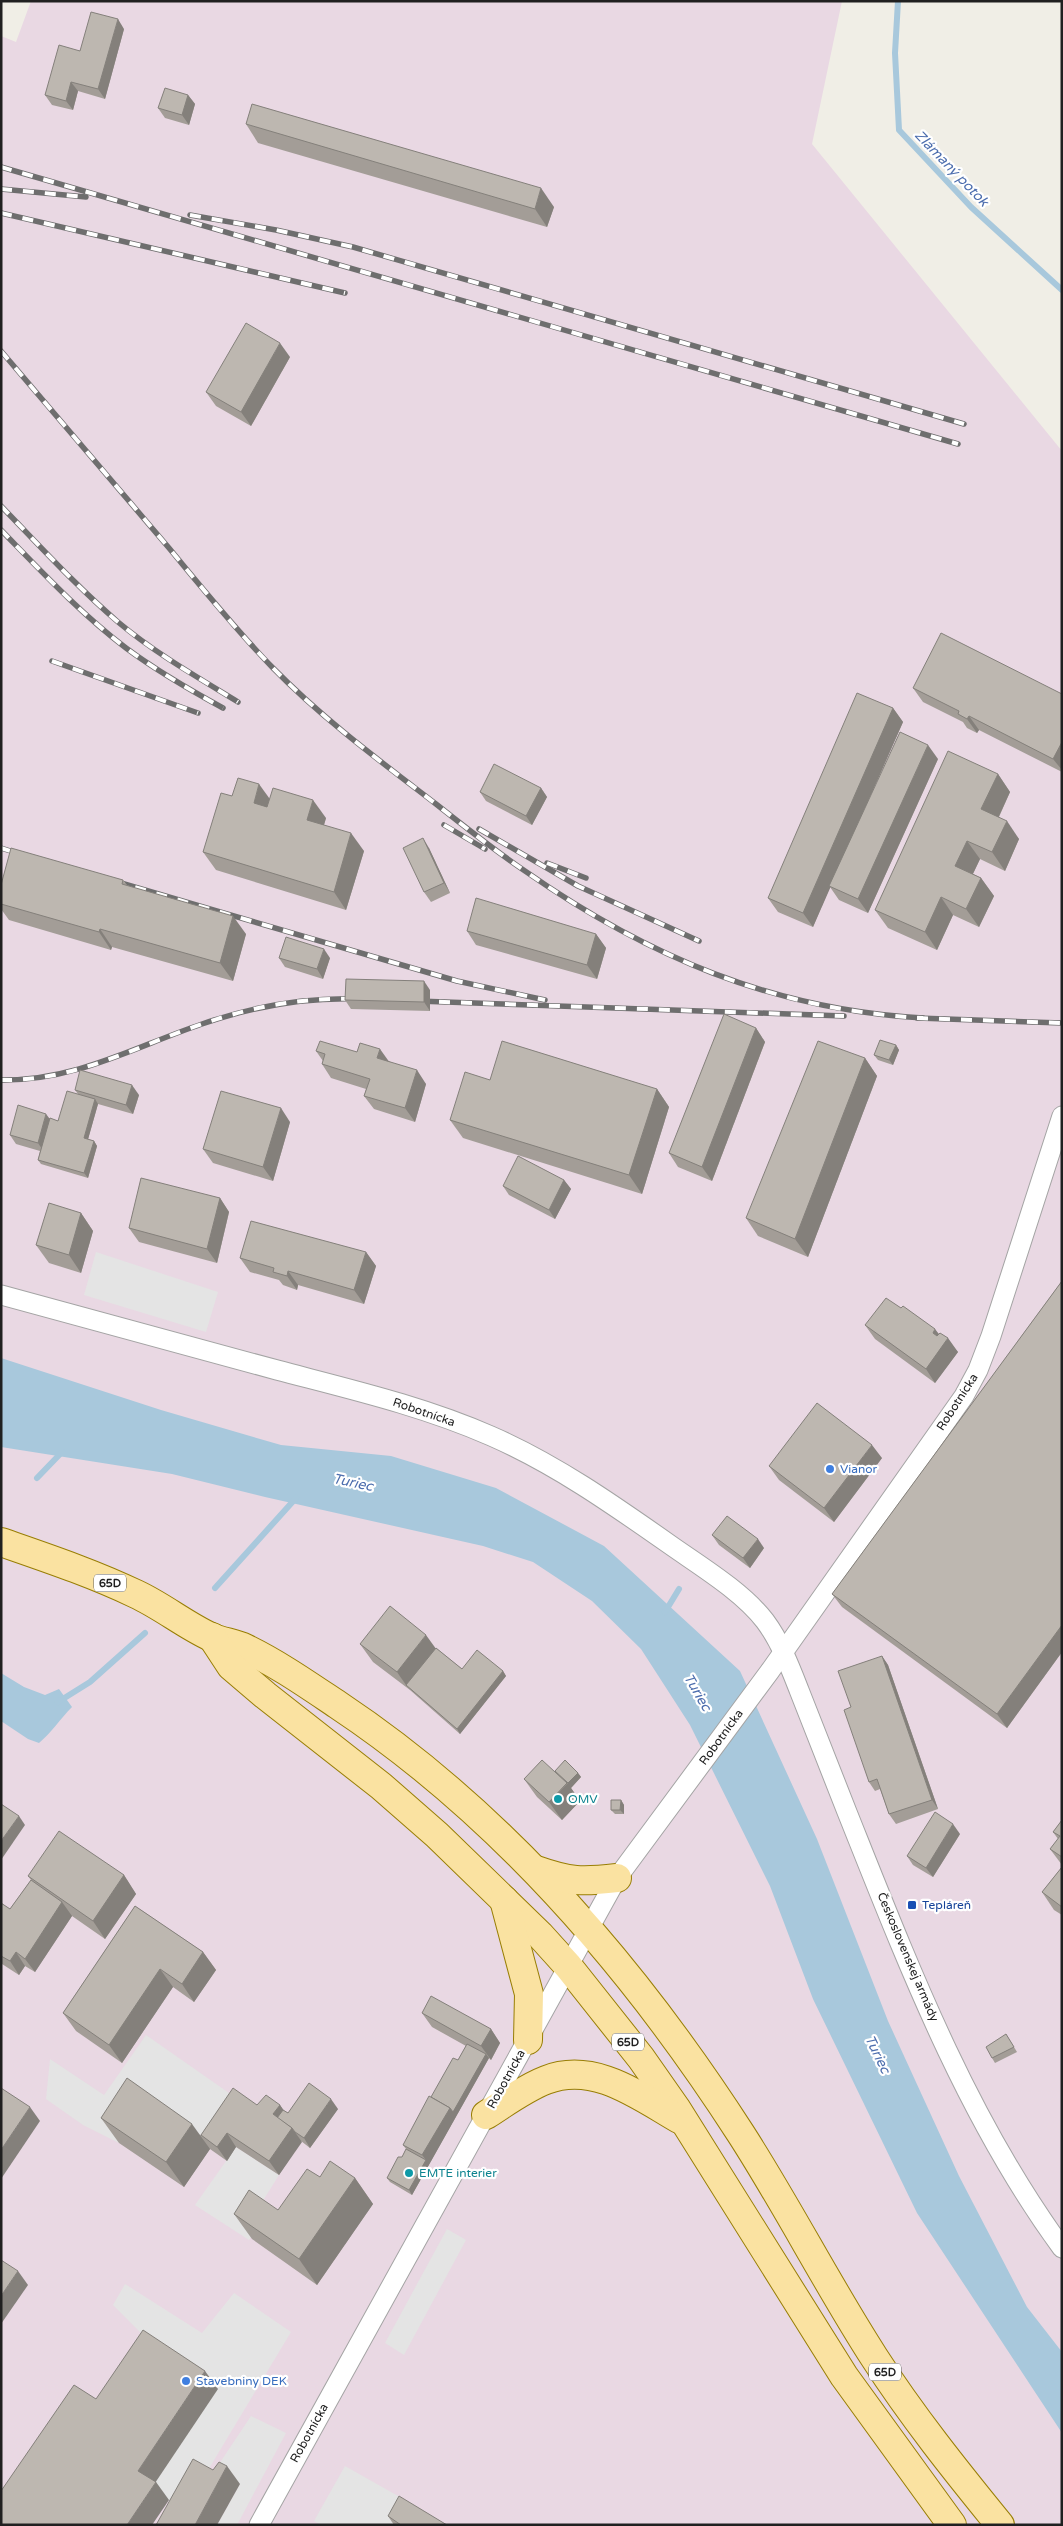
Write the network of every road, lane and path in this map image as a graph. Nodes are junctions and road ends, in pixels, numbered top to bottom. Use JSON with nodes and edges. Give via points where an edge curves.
{"nodes":[{"id":1,"x":1062,"y":1116,"type":"edge"},
{"id":2,"x":1,"y":1296,"type":"edge"},
{"id":3,"x":1,"y":1542,"type":"edge"},
{"id":4,"x":212,"y":1637,"type":"junction"},
{"id":5,"x":782,"y":1652,"type":"junction"},
{"id":6,"x":533,"y":1869,"type":"junction"},
{"id":7,"x":617,"y":1878,"type":"junction"},
{"id":8,"x":504,"y":1899,"type":"junction"},
{"id":9,"x":588,"y":1930,"type":"junction"},
{"id":10,"x":568,"y":1966,"type":"junction"},
{"id":11,"x":528,"y":2040,"type":"junction"},
{"id":12,"x":486,"y":2115,"type":"junction"},
{"id":13,"x":683,"y":2121,"type":"junction"},
{"id":14,"x":1062,"y":2248,"type":"edge"},
{"id":15,"x":259,"y":2525,"type":"edge"},
{"id":16,"x":952,"y":2525,"type":"edge"},
{"id":17,"x":1000,"y":2525,"type":"edge"}],
"edges":[{"from":1,"to":5,"type":"street","name":"Robotnícka","via":[[978,1370],[964,1396]]},
{"from":2,"to":5,"type":"street","name":"Robotnícka","via":[[418,1409],[528,1453],[580,1483],[719,1580],[765,1621]]},
{"from":3,"to":4,"type":"main road","number":"65D","via":[[75,1568],[135,1594]]},
{"from":4,"to":6,"type":"main road","number":"65D","via":[[242,1647],[288,1672],[384,1736],[469,1806]]},
{"from":4,"to":8,"type":"main road","number":"65D","via":[[231,1666],[381,1786]]},
{"from":5,"to":7,"type":"street","name":"Robotnícka"},
{"from":5,"to":14,"type":"street","name":"Československej armády","via":[[942,2038],[978,2115]]},
{"from":6,"to":7,"type":"main road","via":[[573,1881]]},
{"from":6,"to":9,"type":"main road","number":"65D"},
{"from":7,"to":9,"type":"street","name":"Robotnícka"},
{"from":8,"to":10,"type":"main road","number":"65D"},
{"from":8,"to":11,"type":"main road","via":[[529,1994]]},
{"from":9,"to":10,"type":"street","name":"Robotnícka"},
{"from":9,"to":17,"type":"main road","number":"65D","via":[[634,1983],[690,2058],[741,2135],[876,2360],[940,2450]]},
{"from":10,"to":11,"type":"street","name":"Robotnícka"},
{"from":10,"to":13,"type":"main road","number":"65D","via":[[641,2058]]},
{"from":11,"to":12,"type":"street","name":"Robotnícka"},
{"from":12,"to":13,"type":"main road","via":[[547,2079],[570,2074],[611,2081]]},
{"from":12,"to":15,"type":"street","name":"Robotnícka"},
{"from":13,"to":16,"type":"main road","number":"65D","via":[[844,2376]]}]}
